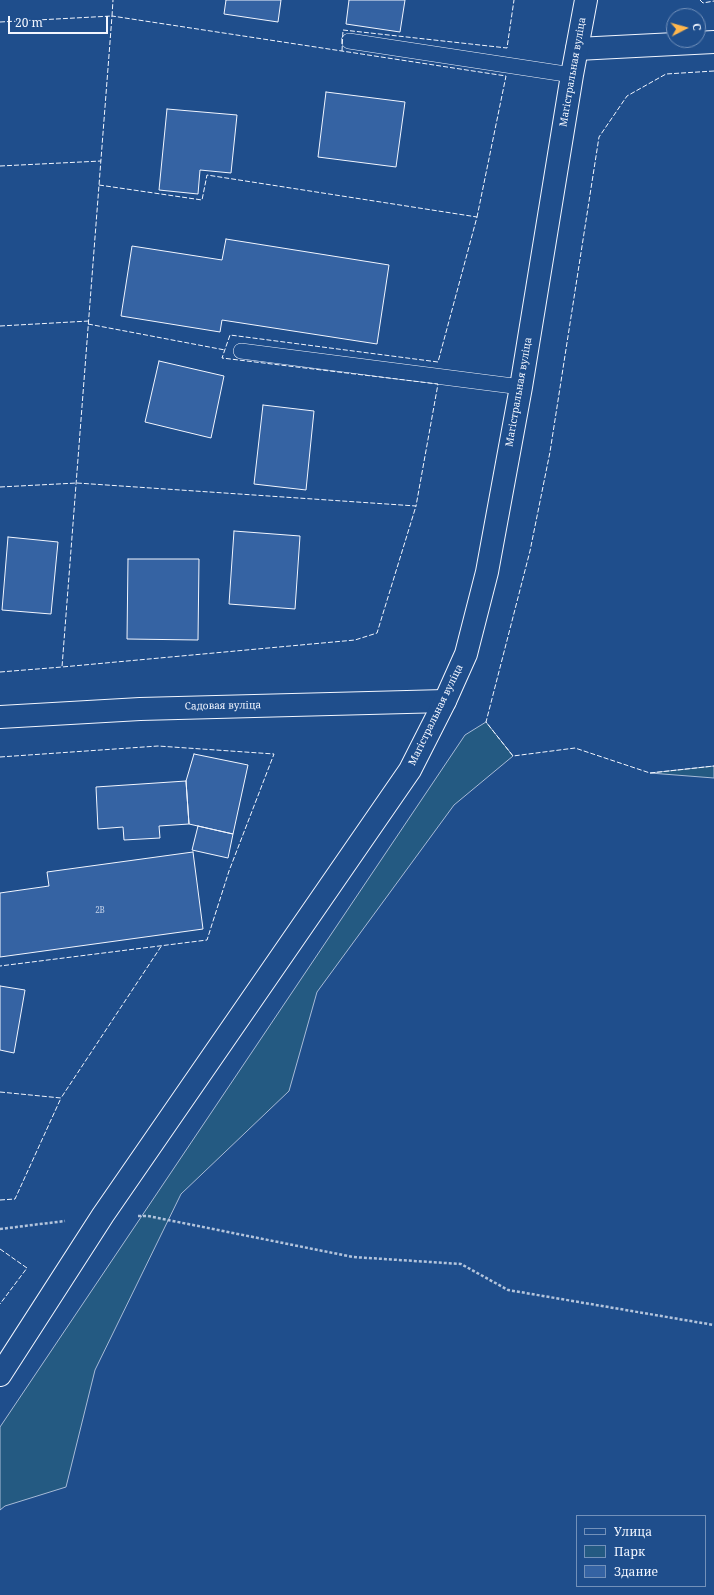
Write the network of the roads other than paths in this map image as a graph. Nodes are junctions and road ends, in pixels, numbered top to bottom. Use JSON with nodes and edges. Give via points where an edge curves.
{"nodes":[{"id":1,"x":586,"y":0,"type":"edge"},
{"id":2,"x":349,"y":41,"type":"dead end"},
{"id":3,"x":714,"y":42,"type":"edge"},
{"id":4,"x":577,"y":49,"type":"junction"},
{"id":5,"x":572,"y":75,"type":"junction"},
{"id":6,"x":241,"y":351,"type":"dead end"},
{"id":7,"x":521,"y":387,"type":"junction"},
{"id":8,"x":445,"y":700,"type":"junction"},
{"id":9,"x":0,"y":717,"type":"edge"},
{"id":10,"x":0,"y":1375,"type":"edge"}],
"edges":[{"from":1,"to":4,"type":"street","name":"Магістральная вуліца"},
{"from":2,"to":5,"type":"lane"},
{"from":3,"to":4,"type":"street"},
{"from":4,"to":5,"type":"street","name":"Магістральная вуліца"},
{"from":5,"to":7,"type":"street","name":"Магістральная вуліца"},
{"from":6,"to":7,"type":"lane"},
{"from":7,"to":8,"type":"street","name":"Магістральная вуліца","via":[[487,572],[466,654]]},
{"from":8,"to":9,"type":"street","name":"Садовая вуліца","via":[[140,708]]},
{"from":8,"to":10,"type":"street","name":"Магістральная вуліца","via":[[410,770],[103,1215]]}]}
